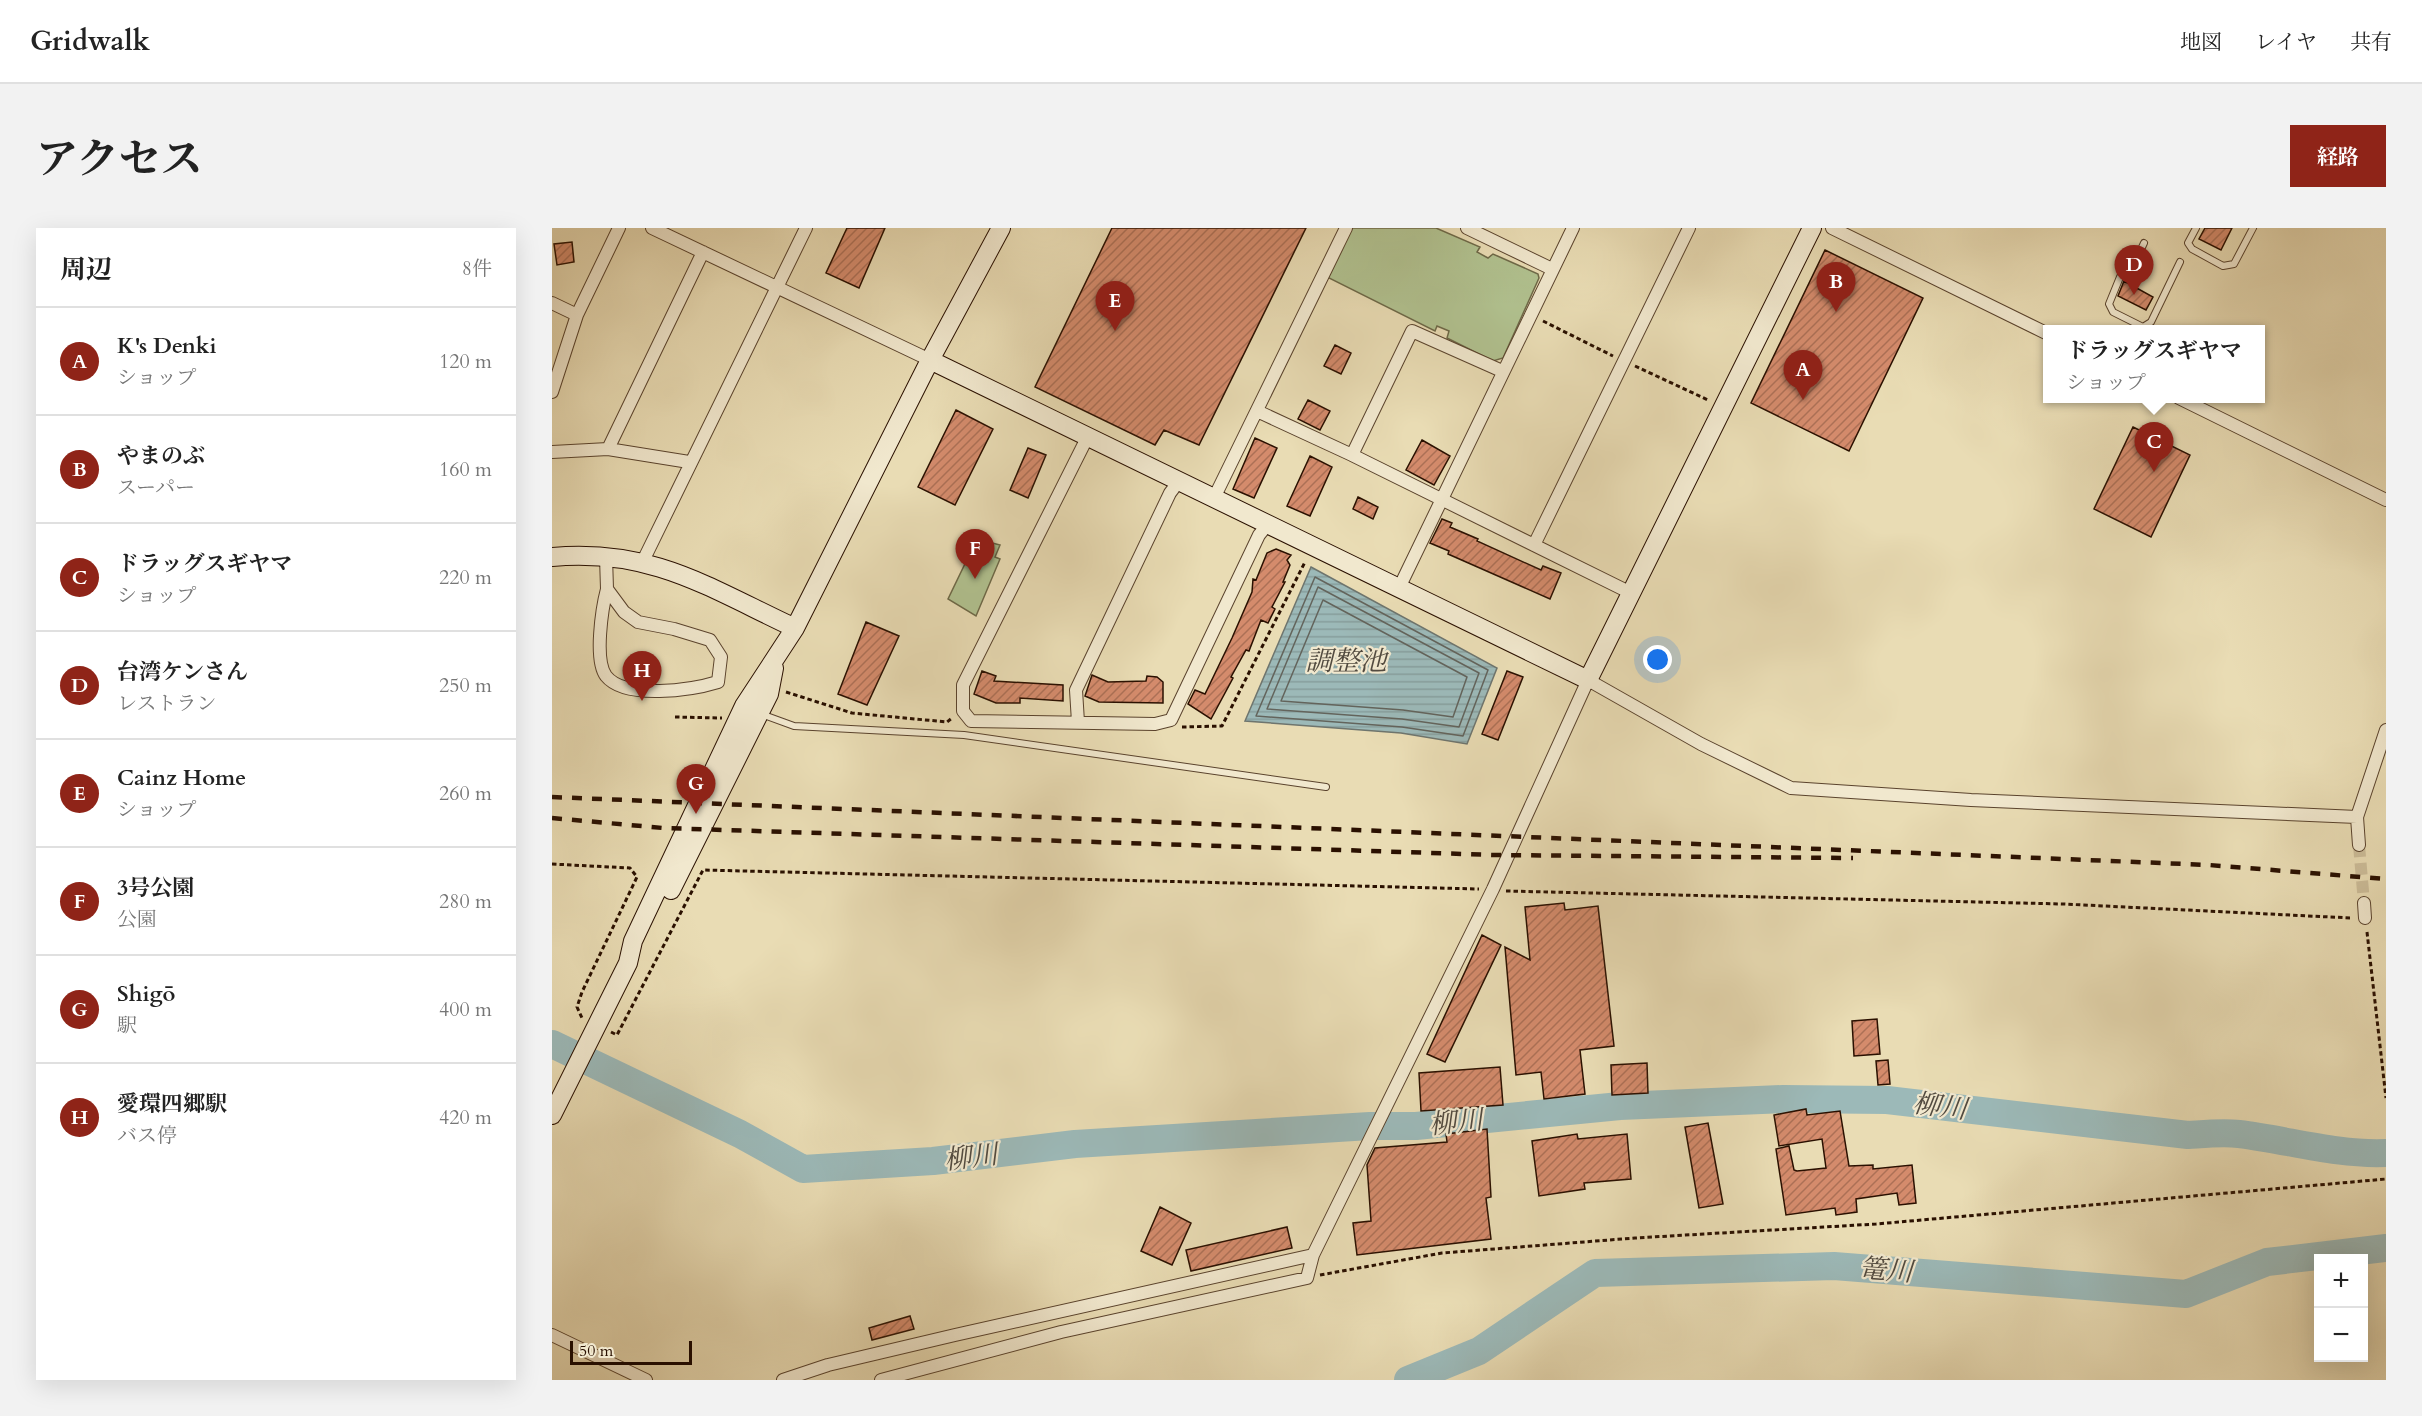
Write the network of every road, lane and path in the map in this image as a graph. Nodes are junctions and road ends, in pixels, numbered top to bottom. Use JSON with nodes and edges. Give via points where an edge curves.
{"nodes":[{"id":1,"x":619,"y":228,"type":"edge"},
{"id":2,"x":652,"y":228,"type":"edge"},
{"id":3,"x":806,"y":228,"type":"edge"},
{"id":4,"x":1001,"y":228,"type":"edge"},
{"id":5,"x":1347,"y":228,"type":"edge"},
{"id":6,"x":1467,"y":228,"type":"edge"},
{"id":7,"x":1573,"y":228,"type":"edge"},
{"id":8,"x":1689,"y":228,"type":"edge"},
{"id":9,"x":1812,"y":228,"type":"edge"},
{"id":10,"x":1832,"y":228,"type":"edge"},
{"id":11,"x":2196,"y":228,"type":"edge"},
{"id":12,"x":2253,"y":228,"type":"edge"},
{"id":13,"x":2144,"y":243,"type":"dead end"},
{"id":14,"x":703,"y":252,"type":"junction"},
{"id":15,"x":2180,"y":262,"type":"dead end"},
{"id":16,"x":1552,"y":269,"type":"junction"},
{"id":17,"x":778,"y":287,"type":"junction"},
{"id":18,"x":552,"y":303,"type":"edge"},
{"id":19,"x":577,"y":315,"type":"junction"},
{"id":20,"x":2139,"y":325,"type":"edge"},
{"id":21,"x":2146,"y":325,"type":"edge"},
{"id":22,"x":2043,"y":332,"type":"edge"},
{"id":23,"x":930,"y":360,"type":"junction"},
{"id":24,"x":1503,"y":371,"type":"junction"},
{"id":25,"x":552,"y":392,"type":"edge"},
{"id":26,"x":2187,"y":403,"type":"edge"},
{"id":27,"x":1257,"y":411,"type":"junction"},
{"id":28,"x":1088,"y":436,"type":"junction"},
{"id":29,"x":608,"y":449,"type":"junction"},
{"id":30,"x":552,"y":452,"type":"edge"},
{"id":31,"x":1352,"y":454,"type":"junction"},
{"id":32,"x":689,"y":462,"type":"junction"},
{"id":33,"x":1179,"y":482,"type":"junction"},
{"id":34,"x":1214,"y":498,"type":"junction"},
{"id":35,"x":1442,"y":500,"type":"junction"},
{"id":36,"x":2386,"y":500,"type":"edge"},
{"id":37,"x":1268,"y":525,"type":"junction"},
{"id":38,"x":1534,"y":545,"type":"junction"},
{"id":39,"x":552,"y":556,"type":"edge"},
{"id":40,"x":606,"y":557,"type":"junction"},
{"id":41,"x":1306,"y":558,"type":"dead end"},
{"id":42,"x":643,"y":561,"type":"junction"},
{"id":43,"x":1399,"y":588,"type":"junction"},
{"id":44,"x":607,"y":589,"type":"junction"},
{"id":45,"x":1633,"y":594,"type":"junction"},
{"id":46,"x":795,"y":628,"type":"junction"},
{"id":47,"x":774,"y":663,"type":"junction"},
{"id":48,"x":1588,"y":680,"type":"junction"},
{"id":49,"x":779,"y":690,"type":"dead end"},
{"id":50,"x":963,"y":711,"type":"junction"},
{"id":51,"x":758,"y":712,"type":"junction"},
{"id":52,"x":675,"y":717,"type":"dead end"},
{"id":53,"x":722,"y":718,"type":"dead end"},
{"id":54,"x":1170,"y":720,"type":"junction"},
{"id":55,"x":1078,"y":722,"type":"junction"},
{"id":56,"x":2386,"y":730,"type":"edge"},
{"id":57,"x":1326,"y":787,"type":"dead end"},
{"id":58,"x":2357,"y":817,"type":"junction"},
{"id":59,"x":2360,"y":846,"type":"tunnel mouth"},
{"id":60,"x":552,"y":864,"type":"edge"},
{"id":61,"x":1493,"y":889,"type":"junction"},
{"id":62,"x":2364,"y":903,"type":"tunnel mouth"},
{"id":63,"x":2366,"y":918,"type":"junction"},
{"id":64,"x":628,"y":963,"type":"junction"},
{"id":65,"x":596,"y":1027,"type":"junction"},
{"id":66,"x":2385,"y":1093,"type":"edge"},
{"id":67,"x":2386,"y":1098,"type":"edge"},
{"id":68,"x":552,"y":1116,"type":"edge"},
{"id":69,"x":2386,"y":1179,"type":"edge"},
{"id":70,"x":1313,"y":1255,"type":"junction"},
{"id":71,"x":1307,"y":1278,"type":"junction"},
{"id":72,"x":552,"y":1335,"type":"edge"},
{"id":73,"x":646,"y":1380,"type":"edge"},
{"id":74,"x":783,"y":1380,"type":"edge"},
{"id":75,"x":881,"y":1380,"type":"edge"}],
"edges":[{"from":1,"to":19,"type":"street"},
{"from":2,"to":14,"type":"street"},
{"from":3,"to":17,"type":"street"},
{"from":4,"to":23,"type":"street"},
{"from":5,"to":27,"type":"street"},
{"from":6,"to":16,"type":"street"},
{"from":7,"to":16,"type":"street"},
{"from":8,"to":38,"type":"street"},
{"from":9,"to":45,"type":"street"},
{"from":10,"to":22,"type":"street"},
{"from":11,"to":12,"type":"lane","via":[[2188,243],[2192,249],[2223,266],[2234,264]]},
{"from":13,"to":20,"type":"lane","via":[[2120,277],[2109,304],[2113,312]]},
{"from":14,"to":17,"type":"street"},
{"from":14,"to":29,"type":"street"},
{"from":15,"to":21,"type":"lane"},
{"from":16,"to":24,"type":"street"},
{"from":17,"to":23,"type":"street"},
{"from":17,"to":32,"type":"street"},
{"from":18,"to":19,"type":"street"},
{"from":19,"to":25,"type":"street"},
{"from":23,"to":28,"type":"street"},
{"from":23,"to":46,"type":"street"},
{"from":24,"to":31,"type":"street","via":[[1412,331]]},
{"from":24,"to":35,"type":"street"},
{"from":26,"to":36,"type":"street"},
{"from":27,"to":31,"type":"street"},
{"from":27,"to":34,"type":"street"},
{"from":28,"to":33,"type":"street"},
{"from":28,"to":50,"type":"street","via":[[963,686]]},
{"from":29,"to":30,"type":"street"},
{"from":29,"to":32,"type":"street"},
{"from":31,"to":35,"type":"street"},
{"from":32,"to":42,"type":"street"},
{"from":33,"to":34,"type":"street"},
{"from":33,"to":55,"type":"street","via":[[1170,493],[1076,690]]},
{"from":34,"to":37,"type":"street"},
{"from":35,"to":38,"type":"street"},
{"from":35,"to":43,"type":"street"},
{"from":37,"to":43,"type":"street"},
{"from":37,"to":54,"type":"street","via":[[1259,535]]},
{"from":38,"to":45,"type":"street"},
{"from":39,"to":40,"type":"street"},
{"from":40,"to":42,"type":"street"},
{"from":40,"to":44,"type":"street"},
{"from":41,"to":54,"type":"path","via":[[1222,726],[1173,728]]},
{"from":42,"to":46,"type":"street","via":[[693,579]]},
{"from":43,"to":48,"type":"street"},
{"from":44,"to":44,"type":"street","via":[[624,612],[638,622],[710,640],[721,657],[718,682],[685,691],[629,689],[608,678],[603,671],[601,647],[601,612]]},
{"from":45,"to":48,"type":"street"},
{"from":46,"to":47,"type":"street"},
{"from":47,"to":51,"type":"street","via":[[769,694]]},
{"from":47,"to":64,"type":"street","via":[[744,706],[633,941]]},
{"from":48,"to":58,"type":"street","via":[[1701,744],[1791,788]]},
{"from":48,"to":61,"type":"street"},
{"from":49,"to":50,"type":"path","via":[[852,713],[947,722]]},
{"from":50,"to":55,"type":"street","via":[[971,721]]},
{"from":51,"to":57,"type":"lane","via":[[794,726],[964,735]]},
{"from":51,"to":64,"type":"street","via":[[643,947]]},
{"from":52,"to":53,"type":"path"},
{"from":54,"to":55,"type":"street","via":[[1155,724]]},
{"from":56,"to":58,"type":"street"},
{"from":58,"to":59,"type":"street"},
{"from":60,"to":65,"type":"path","via":[[630,868],[637,877],[577,1007],[583,1019]]},
{"from":61,"to":63,"type":"path","via":[[2063,904]]},
{"from":61,"to":65,"type":"path","via":[[703,870],[616,1035]]},
{"from":61,"to":70,"type":"street"},
{"from":62,"to":63,"type":"street"},
{"from":63,"to":66,"type":"path"},
{"from":64,"to":65,"type":"street"},
{"from":65,"to":68,"type":"street"},
{"from":66,"to":67,"type":"path"},
{"from":69,"to":71,"type":"path","via":[[1876,1224],[1442,1253]]},
{"from":70,"to":71,"type":"street"},
{"from":70,"to":74,"type":"street","via":[[966,1332],[828,1365]]},
{"from":71,"to":75,"type":"street","via":[[1061,1332]]},
{"from":72,"to":73,"type":"street"}]}
